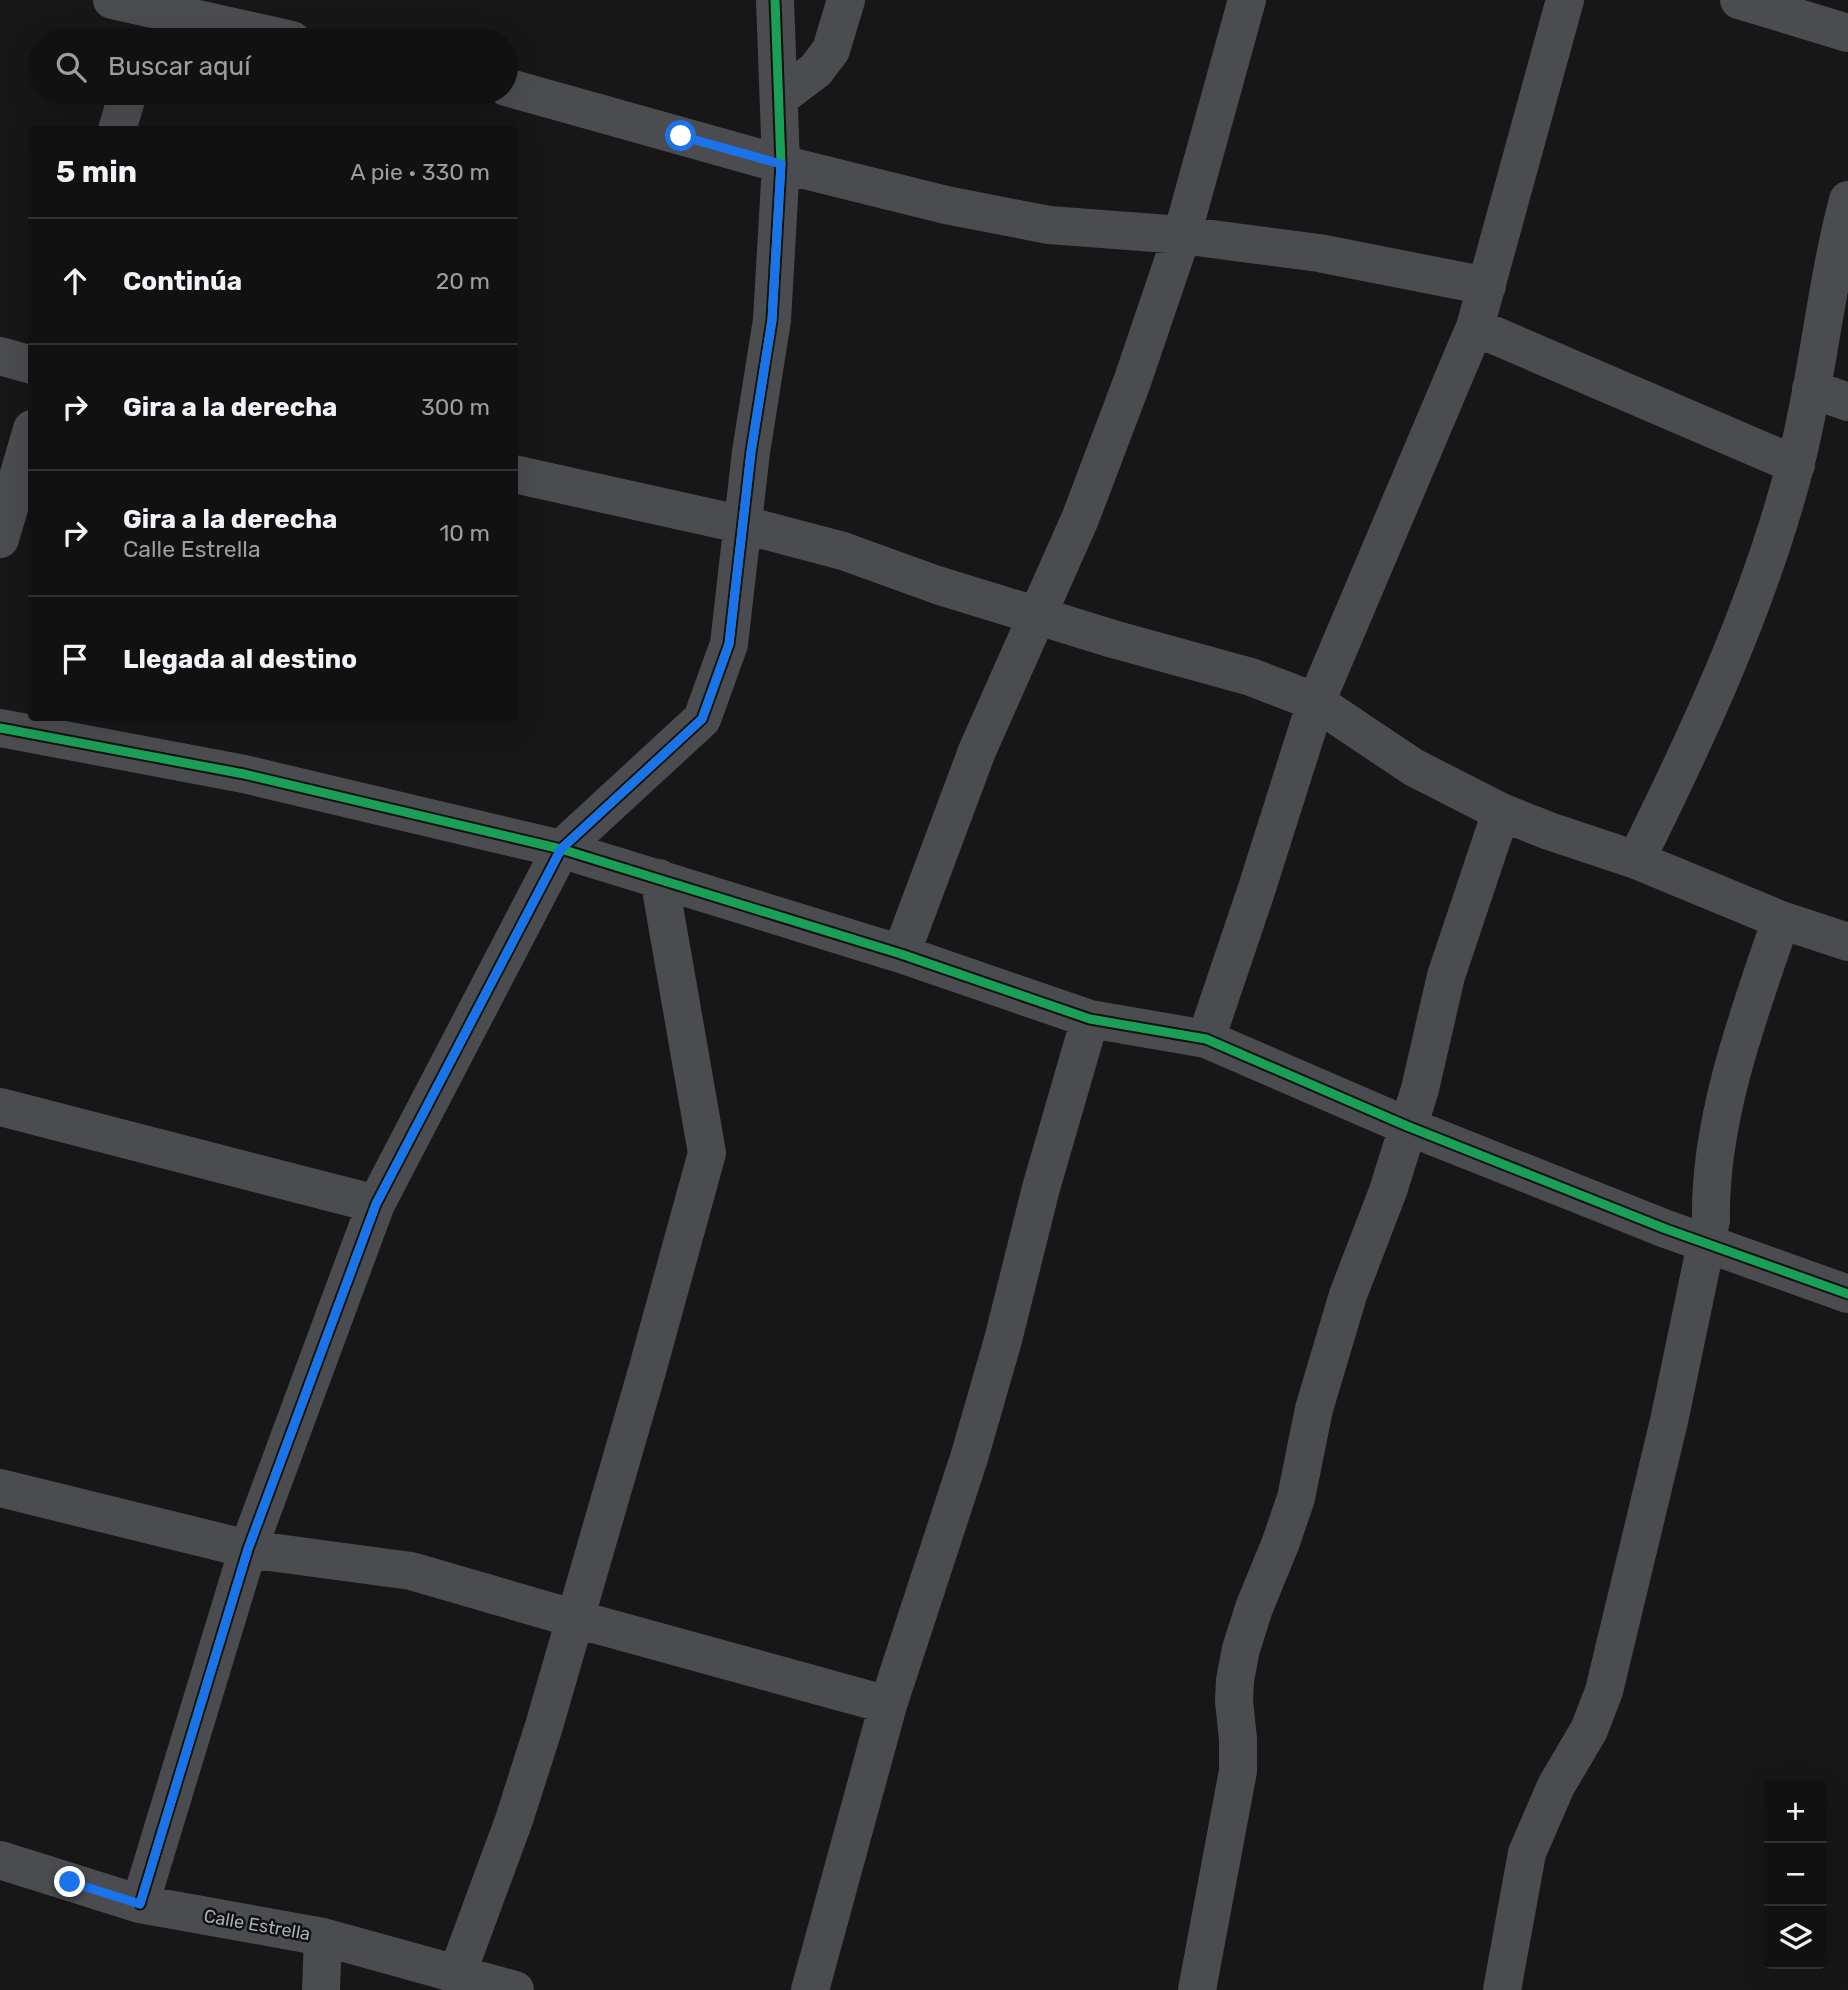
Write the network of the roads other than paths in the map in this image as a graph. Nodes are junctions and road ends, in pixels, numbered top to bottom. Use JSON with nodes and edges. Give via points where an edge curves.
{"nodes":[{"id":1,"x":112,"y":0,"type":"edge"},
{"id":2,"x":775,"y":0,"type":"edge"},
{"id":3,"x":846,"y":0,"type":"edge"},
{"id":4,"x":1247,"y":0,"type":"edge"},
{"id":5,"x":1565,"y":0,"type":"edge"},
{"id":6,"x":1739,"y":0,"type":"edge"},
{"id":7,"x":149,"y":17,"type":"edge"},
{"id":8,"x":217,"y":28,"type":"edge"},
{"id":9,"x":1848,"y":33,"type":"edge"},
{"id":10,"x":518,"y":90,"type":"edge"},
{"id":11,"x":779,"y":98,"type":"junction"},
{"id":12,"x":124,"y":105,"type":"edge"},
{"id":13,"x":118,"y":126,"type":"edge"},
{"id":14,"x":781,"y":164,"type":"junction"},
{"id":15,"x":1848,"y":200,"type":"edge"},
{"id":16,"x":1182,"y":235,"type":"junction"},
{"id":17,"x":1487,"y":286,"type":"junction"},
{"id":18,"x":1475,"y":327,"type":"junction"},
{"id":19,"x":0,"y":356,"type":"edge"},
{"id":20,"x":28,"y":364,"type":"edge"},
{"id":21,"x":1811,"y":389,"type":"junction"},
{"id":22,"x":1848,"y":402,"type":"edge"},
{"id":23,"x":28,"y":443,"type":"edge"},
{"id":24,"x":1796,"y":465,"type":"junction"},
{"id":25,"x":518,"y":475,"type":"edge"},
{"id":26,"x":744,"y":525,"type":"junction"},
{"id":27,"x":0,"y":539,"type":"edge"},
{"id":28,"x":1039,"y":616,"type":"junction"},
{"id":29,"x":1316,"y":702,"type":"junction"},
{"id":30,"x":0,"y":727,"type":"edge"},
{"id":31,"x":1501,"y":812,"type":"junction"},
{"id":32,"x":561,"y":849,"type":"junction"},
{"id":33,"x":1636,"y":860,"type":"junction"},
{"id":34,"x":659,"y":878,"type":"junction"},
{"id":35,"x":1781,"y":920,"type":"junction"},
{"id":36,"x":1848,"y":942,"type":"edge"},
{"id":37,"x":901,"y":954,"type":"junction"},
{"id":38,"x":1090,"y":1019,"type":"junction"},
{"id":39,"x":1206,"y":1039,"type":"junction"},
{"id":40,"x":0,"y":1107,"type":"edge"},
{"id":41,"x":1407,"y":1126,"type":"junction"},
{"id":42,"x":376,"y":1204,"type":"junction"},
{"id":43,"x":1706,"y":1242,"type":"junction"},
{"id":44,"x":1848,"y":1294,"type":"edge"},
{"id":45,"x":0,"y":1489,"type":"edge"},
{"id":46,"x":248,"y":1549,"type":"junction"},
{"id":47,"x":576,"y":1619,"type":"junction"},
{"id":48,"x":888,"y":1705,"type":"junction"},
{"id":49,"x":0,"y":1860,"type":"edge"},
{"id":50,"x":140,"y":1904,"type":"junction"},
{"id":51,"x":323,"y":1937,"type":"junction"},
{"id":52,"x":457,"y":1974,"type":"junction"},
{"id":53,"x":321,"y":1990,"type":"edge"},
{"id":54,"x":515,"y":1990,"type":"edge"},
{"id":55,"x":810,"y":1990,"type":"edge"},
{"id":56,"x":1197,"y":1990,"type":"edge"},
{"id":57,"x":1502,"y":1990,"type":"edge"}],
"edges":[{"from":1,"to":7,"type":"street"},
{"from":2,"to":11,"type":"street"},
{"from":3,"to":11,"type":"street","via":[[831,50],[816,70]]},
{"from":4,"to":16,"type":"street"},
{"from":5,"to":17,"type":"street"},
{"from":6,"to":9,"type":"street"},
{"from":7,"to":8,"type":"street"},
{"from":10,"to":14,"type":"street"},
{"from":11,"to":14,"type":"street"},
{"from":12,"to":13,"type":"street"},
{"from":14,"to":16,"type":"street","via":[[1049,225]]},
{"from":14,"to":26,"type":"street","via":[[772,320]]},
{"from":15,"to":21,"type":"street"},
{"from":16,"to":17,"type":"street","via":[[1319,253]]},
{"from":16,"to":28,"type":"street","via":[[1094,482]]},
{"from":17,"to":18,"type":"street"},
{"from":18,"to":24,"type":"street"},
{"from":18,"to":29,"type":"street"},
{"from":19,"to":20,"type":"street"},
{"from":21,"to":22,"type":"street"},
{"from":21,"to":24,"type":"street"},
{"from":23,"to":27,"type":"street"},
{"from":24,"to":33,"type":"street","via":[[1743,628]]},
{"from":25,"to":26,"type":"street"},
{"from":26,"to":28,"type":"street","via":[[843,551]]},
{"from":26,"to":32,"type":"street","via":[[729,644],[702,719]]},
{"from":28,"to":29,"type":"street","via":[[1251,677]]},
{"from":28,"to":37,"type":"street","via":[[977,751]]},
{"from":29,"to":31,"type":"street","via":[[1413,767]]},
{"from":29,"to":39,"type":"street"},
{"from":30,"to":32,"type":"street","via":[[244,774]]},
{"from":31,"to":33,"type":"street"},
{"from":31,"to":41,"type":"street","via":[[1446,976]]},
{"from":32,"to":34,"type":"street"},
{"from":32,"to":42,"type":"street"},
{"from":33,"to":35,"type":"street"},
{"from":34,"to":37,"type":"street"},
{"from":34,"to":47,"type":"street","via":[[706,1153]]},
{"from":35,"to":36,"type":"street"},
{"from":35,"to":43,"type":"street","via":[[1744,1028],[1722,1114]]},
{"from":37,"to":38,"type":"street"},
{"from":38,"to":39,"type":"street"},
{"from":38,"to":48,"type":"street","via":[[969,1458]]},
{"from":39,"to":41,"type":"street"},
{"from":40,"to":42,"type":"street"},
{"from":41,"to":43,"type":"street"},
{"from":41,"to":56,"type":"street","via":[[1388,1191],[1348,1294],[1314,1409],[1296,1498],[1241,1649],[1234,1701],[1238,1771]]},
{"from":42,"to":46,"type":"street"},
{"from":43,"to":44,"type":"street"},
{"from":43,"to":57,"type":"street","via":[[1669,1421],[1604,1691],[1527,1853]]},
{"from":45,"to":46,"type":"street"},
{"from":46,"to":47,"type":"street","via":[[411,1571]]},
{"from":46,"to":50,"type":"street"},
{"from":47,"to":48,"type":"street"},
{"from":47,"to":52,"type":"street","via":[[514,1821]]},
{"from":48,"to":55,"type":"street"},
{"from":49,"to":50,"type":"street","name":"Calle Estrella"},
{"from":50,"to":51,"type":"street","name":"Calle Estrella"},
{"from":51,"to":52,"type":"street","name":"Calle Estrella"},
{"from":51,"to":53,"type":"street"},
{"from":52,"to":54,"type":"street","name":"Calle Estrella"}]}
